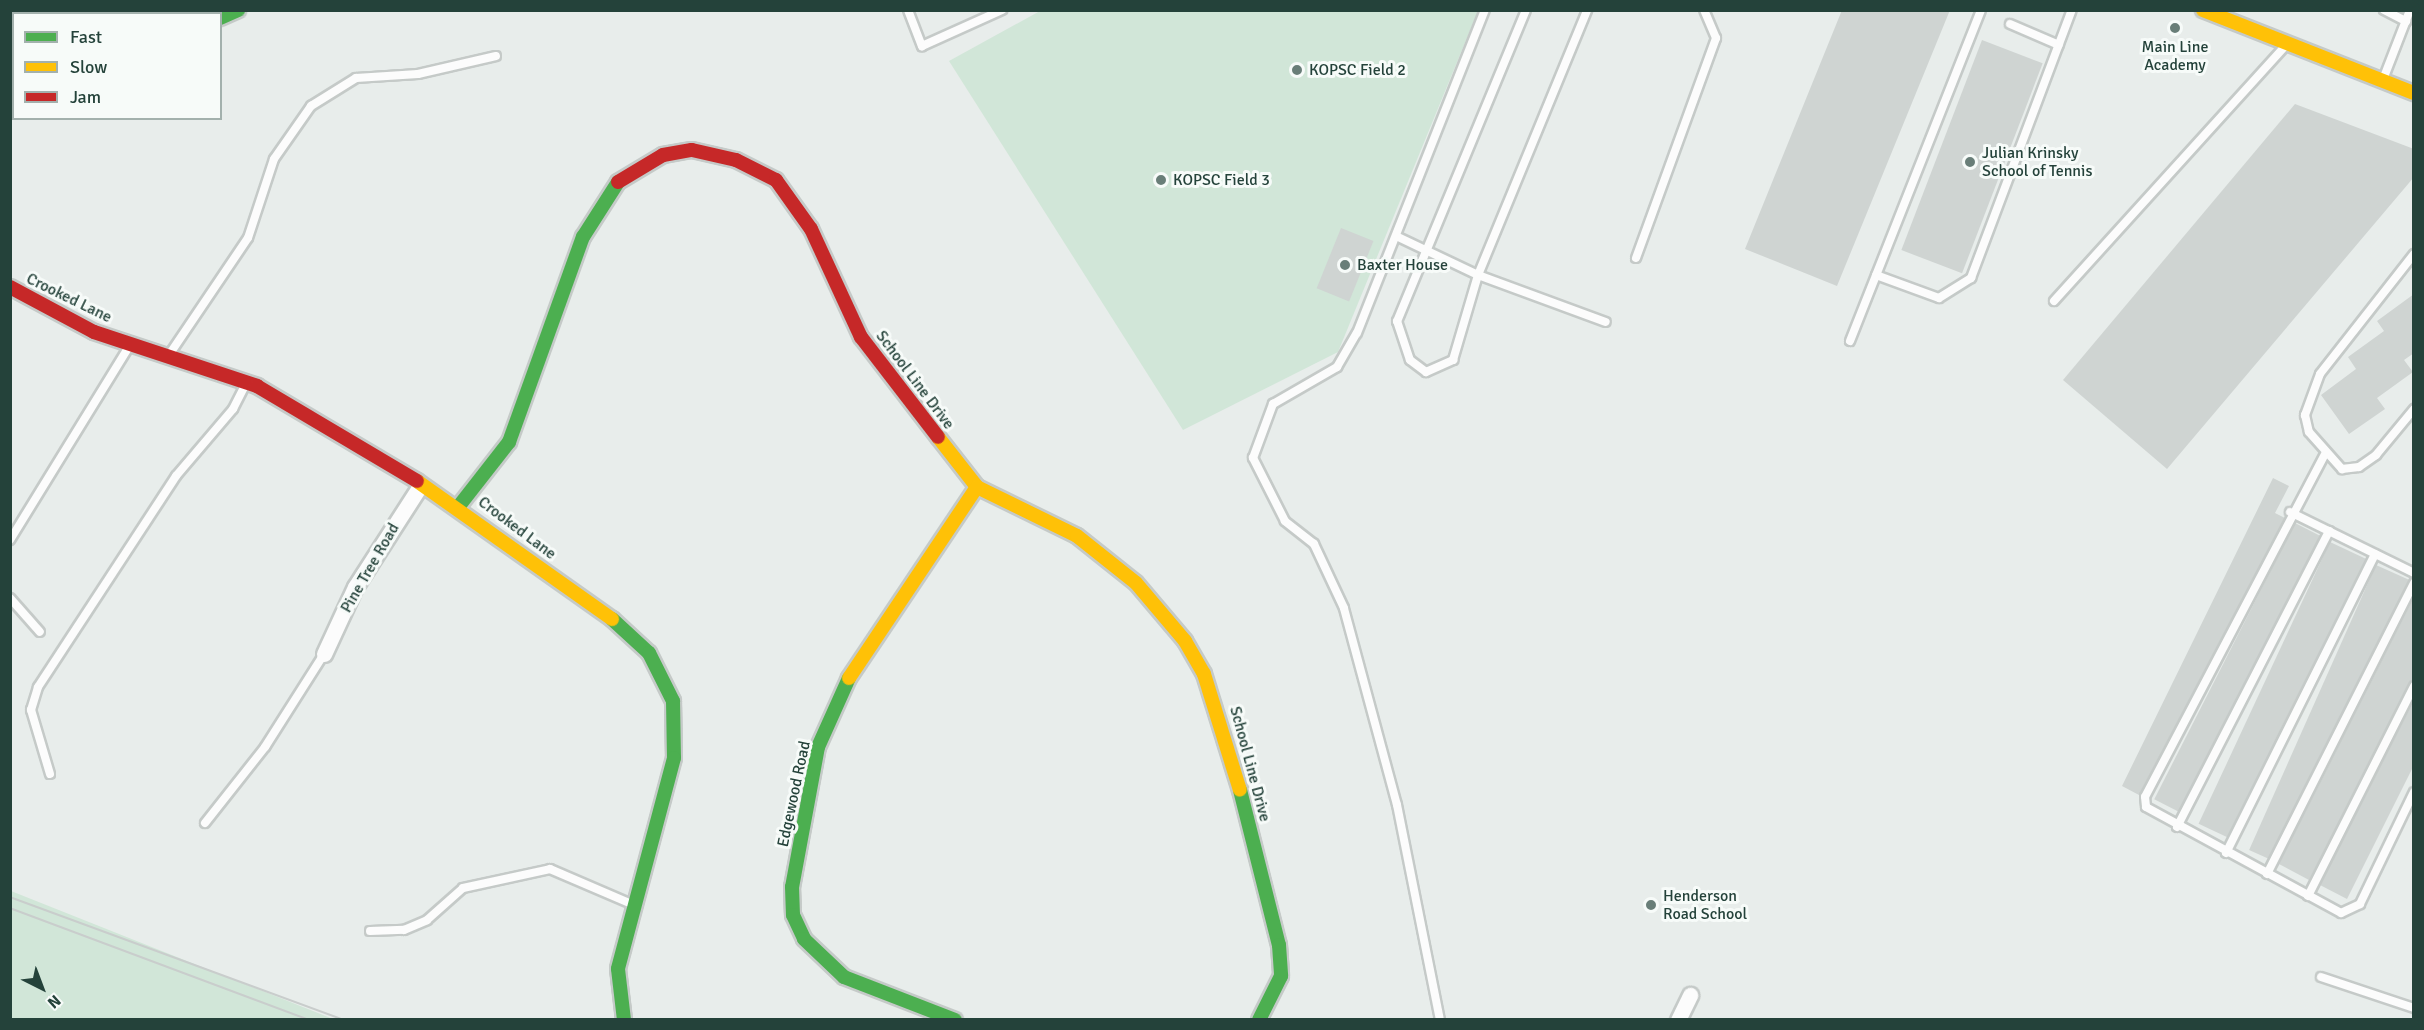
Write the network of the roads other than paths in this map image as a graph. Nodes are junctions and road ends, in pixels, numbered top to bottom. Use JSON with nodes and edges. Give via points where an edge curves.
{"nodes":[{"id":1,"x":238,"y":10,"type":"edge"},
{"id":2,"x":908,"y":10,"type":"edge"},
{"id":3,"x":1002,"y":10,"type":"edge"},
{"id":4,"x":1485,"y":10,"type":"edge"},
{"id":5,"x":1526,"y":10,"type":"edge"},
{"id":6,"x":1587,"y":10,"type":"edge"},
{"id":7,"x":1704,"y":10,"type":"edge"},
{"id":8,"x":1981,"y":10,"type":"edge"},
{"id":9,"x":2072,"y":10,"type":"edge"},
{"id":10,"x":2203,"y":10,"type":"edge"},
{"id":11,"x":2384,"y":10,"type":"edge"},
{"id":12,"x":2410,"y":10,"type":"edge"},
{"id":13,"x":222,"y":17,"type":"edge"},
{"id":14,"x":2406,"y":21,"type":"junction"},
{"id":15,"x":2010,"y":24,"type":"dead end"},
{"id":16,"x":2287,"y":44,"type":"junction"},
{"id":17,"x":2060,"y":45,"type":"junction"},
{"id":18,"x":496,"y":56,"type":"dead end"},
{"id":19,"x":2382,"y":81,"type":"junction"},
{"id":20,"x":2414,"y":93,"type":"edge"},
{"id":21,"x":1396,"y":236,"type":"junction"},
{"id":22,"x":1428,"y":251,"type":"junction"},
{"id":23,"x":2414,"y":254,"type":"edge"},
{"id":24,"x":1636,"y":258,"type":"dead end"},
{"id":25,"x":1876,"y":275,"type":"junction"},
{"id":26,"x":1478,"y":276,"type":"junction"},
{"id":27,"x":10,"y":287,"type":"edge"},
{"id":28,"x":2054,"y":301,"type":"dead end"},
{"id":29,"x":1606,"y":322,"type":"dead end"},
{"id":30,"x":1850,"y":340,"type":"dead end"},
{"id":31,"x":131,"y":344,"type":"junction"},
{"id":32,"x":170,"y":355,"type":"junction"},
{"id":33,"x":247,"y":382,"type":"junction"},
{"id":34,"x":2414,"y":409,"type":"edge"},
{"id":35,"x":2325,"y":454,"type":"junction"},
{"id":36,"x":420,"y":486,"type":"junction"},
{"id":37,"x":977,"y":487,"type":"junction"},
{"id":38,"x":459,"y":506,"type":"junction"},
{"id":39,"x":2290,"y":512,"type":"junction"},
{"id":40,"x":2329,"y":531,"type":"junction"},
{"id":41,"x":10,"y":540,"type":"edge"},
{"id":42,"x":2375,"y":554,"type":"junction"},
{"id":43,"x":2414,"y":573,"type":"edge"},
{"id":44,"x":2414,"y":584,"type":"edge"},
{"id":45,"x":10,"y":598,"type":"edge"},
{"id":46,"x":40,"y":632,"type":"dead end"},
{"id":47,"x":324,"y":654,"type":"joint"},
{"id":48,"x":2414,"y":686,"type":"edge"},
{"id":49,"x":50,"y":774,"type":"dead end"},
{"id":50,"x":2414,"y":792,"type":"edge"},
{"id":51,"x":205,"y":823,"type":"dead end"},
{"id":52,"x":2177,"y":827,"type":"junction"},
{"id":53,"x":2226,"y":853,"type":"junction"},
{"id":54,"x":2267,"y":874,"type":"junction"},
{"id":55,"x":2308,"y":896,"type":"junction"},
{"id":56,"x":635,"y":905,"type":"junction"},
{"id":57,"x":369,"y":931,"type":"dead end"},
{"id":58,"x":2321,"y":977,"type":"dead end"},
{"id":59,"x":1690,"y":995,"type":"dead end"},
{"id":60,"x":2414,"y":1008,"type":"edge"},
{"id":61,"x":624,"y":1020,"type":"edge"},
{"id":62,"x":955,"y":1020,"type":"edge"},
{"id":63,"x":1259,"y":1020,"type":"edge"},
{"id":64,"x":1440,"y":1020,"type":"edge"},
{"id":65,"x":1678,"y":1020,"type":"edge"}],
"edges":[{"from":1,"to":13,"type":"street"},
{"from":2,"to":3,"type":"lane","via":[[922,46]]},
{"from":4,"to":21,"type":"lane"},
{"from":5,"to":22,"type":"lane"},
{"from":6,"to":26,"type":"lane"},
{"from":7,"to":24,"type":"lane","via":[[1716,38]]},
{"from":8,"to":25,"type":"lane"},
{"from":9,"to":17,"type":"lane"},
{"from":10,"to":16,"type":"street"},
{"from":11,"to":14,"type":"lane"},
{"from":12,"to":14,"type":"lane"},
{"from":14,"to":19,"type":"lane"},
{"from":15,"to":17,"type":"lane"},
{"from":16,"to":19,"type":"street"},
{"from":16,"to":28,"type":"lane"},
{"from":17,"to":25,"type":"lane","via":[[1971,278],[1939,298]]},
{"from":18,"to":32,"type":"lane","via":[[442,70],[356,78],[311,106],[274,159],[248,238]]},
{"from":19,"to":20,"type":"street"},
{"from":21,"to":22,"type":"lane"},
{"from":21,"to":64,"type":"lane","via":[[1357,333],[1337,367],[1273,404],[1253,458],[1285,521],[1314,544],[1344,608],[1397,805]]},
{"from":22,"to":26,"type":"lane"},
{"from":22,"to":26,"type":"lane","via":[[1397,321],[1403,347],[1418,369],[1432,372],[1453,360]]},
{"from":23,"to":35,"type":"lane","via":[[2311,392],[2305,415],[2309,432]]},
{"from":25,"to":30,"type":"lane"},
{"from":26,"to":29,"type":"lane"},
{"from":27,"to":31,"type":"street","name":"Crooked Lane","via":[[94,332]]},
{"from":31,"to":32,"type":"street","name":"Crooked Lane"},
{"from":31,"to":41,"type":"lane"},
{"from":32,"to":33,"type":"street","name":"Crooked Lane"},
{"from":33,"to":36,"type":"street","name":"Crooked Lane"},
{"from":33,"to":49,"type":"lane","via":[[233,409],[176,476],[38,687],[31,710]]},
{"from":34,"to":35,"type":"lane","via":[[2376,455],[2359,467],[2342,469]]},
{"from":35,"to":39,"type":"lane"},
{"from":36,"to":38,"type":"street","name":"Crooked Lane"},
{"from":36,"to":47,"type":"street","name":"Pine Tree Road","via":[[355,587]]},
{"from":37,"to":38,"type":"street","name":"School Line Drive","via":[[861,337],[791,194],[755,167],[692,150],[642,163],[620,179],[593,214],[509,442]]},
{"from":37,"to":62,"type":"street","name":"Edgewood Road","via":[[857,659],[818,747],[792,887],[793,915],[804,939],[844,977]]},
{"from":37,"to":63,"type":"street","name":"School Line Drive","via":[[1077,536],[1136,583],[1185,641],[1204,674],[1221,715],[1278,945],[1281,976]]},
{"from":38,"to":56,"type":"street","name":"Crooked Lane","via":[[628,631],[665,677],[673,701],[674,758]]},
{"from":39,"to":40,"type":"lane"},
{"from":39,"to":52,"type":"lane","via":[[2145,797],[2151,813]]},
{"from":40,"to":42,"type":"lane"},
{"from":40,"to":52,"type":"lane"},
{"from":42,"to":43,"type":"lane"},
{"from":42,"to":53,"type":"lane"},
{"from":44,"to":54,"type":"lane"},
{"from":45,"to":46,"type":"lane"},
{"from":47,"to":51,"type":"lane","via":[[265,747]]},
{"from":48,"to":55,"type":"lane"},
{"from":50,"to":55,"type":"lane","via":[[2360,904],[2341,913]]},
{"from":52,"to":53,"type":"lane"},
{"from":53,"to":54,"type":"lane"},
{"from":54,"to":55,"type":"lane"},
{"from":56,"to":57,"type":"lane","via":[[550,869],[463,888],[427,920],[404,930]]},
{"from":56,"to":61,"type":"street","name":"Crooked Lane","via":[[618,969]]},
{"from":58,"to":60,"type":"lane"},
{"from":59,"to":65,"type":"street"}]}
